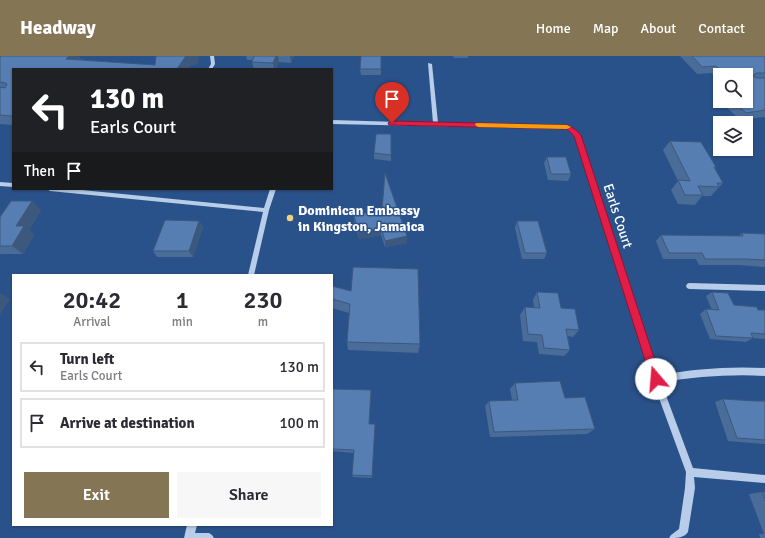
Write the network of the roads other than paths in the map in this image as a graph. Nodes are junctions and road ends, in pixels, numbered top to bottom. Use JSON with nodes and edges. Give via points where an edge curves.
{"nodes":[{"id":1,"x":212,"y":56,"type":"edge"},
{"id":2,"x":430,"y":64,"type":"dead end"},
{"id":3,"x":211,"y":68,"type":"edge"},
{"id":4,"x":333,"y":122,"type":"edge"},
{"id":5,"x":436,"y":124,"type":"junction"},
{"id":6,"x":0,"y":184,"type":"edge"},
{"id":7,"x":12,"y":185,"type":"edge"},
{"id":8,"x":60,"y":190,"type":"edge"},
{"id":9,"x":273,"y":190,"type":"edge"},
{"id":10,"x":266,"y":210,"type":"junction"},
{"id":11,"x":251,"y":274,"type":"edge"},
{"id":12,"x":689,"y":286,"type":"dead end"},
{"id":13,"x":765,"y":288,"type":"edge"},
{"id":14,"x":765,"y":372,"type":"edge"},
{"id":15,"x":656,"y":379,"type":"junction"},
{"id":16,"x":690,"y":472,"type":"junction"},
{"id":17,"x":765,"y":479,"type":"edge"},
{"id":18,"x":192,"y":526,"type":"edge"},
{"id":19,"x":189,"y":538,"type":"edge"},
{"id":20,"x":209,"y":538,"type":"edge"},
{"id":21,"x":674,"y":538,"type":"edge"}],
"edges":[{"from":1,"to":3,"type":"street"},
{"from":2,"to":5,"type":"street"},
{"from":4,"to":5,"type":"street","name":"Earls Court"},
{"from":5,"to":15,"type":"street","name":"Earls Court","via":[[568,127],[574,131]]},
{"from":6,"to":7,"type":"street"},
{"from":8,"to":10,"type":"street"},
{"from":9,"to":10,"type":"street"},
{"from":10,"to":11,"type":"street"},
{"from":12,"to":13,"type":"street"},
{"from":14,"to":15,"type":"street","via":[[738,370],[691,373]]},
{"from":15,"to":16,"type":"street","name":"Earls Court"},
{"from":16,"to":17,"type":"street"},
{"from":16,"to":21,"type":"street","name":"Earls Court","via":[[684,532]]},
{"from":18,"to":19,"type":"street"},
{"from":19,"to":20,"type":"street"}]}
